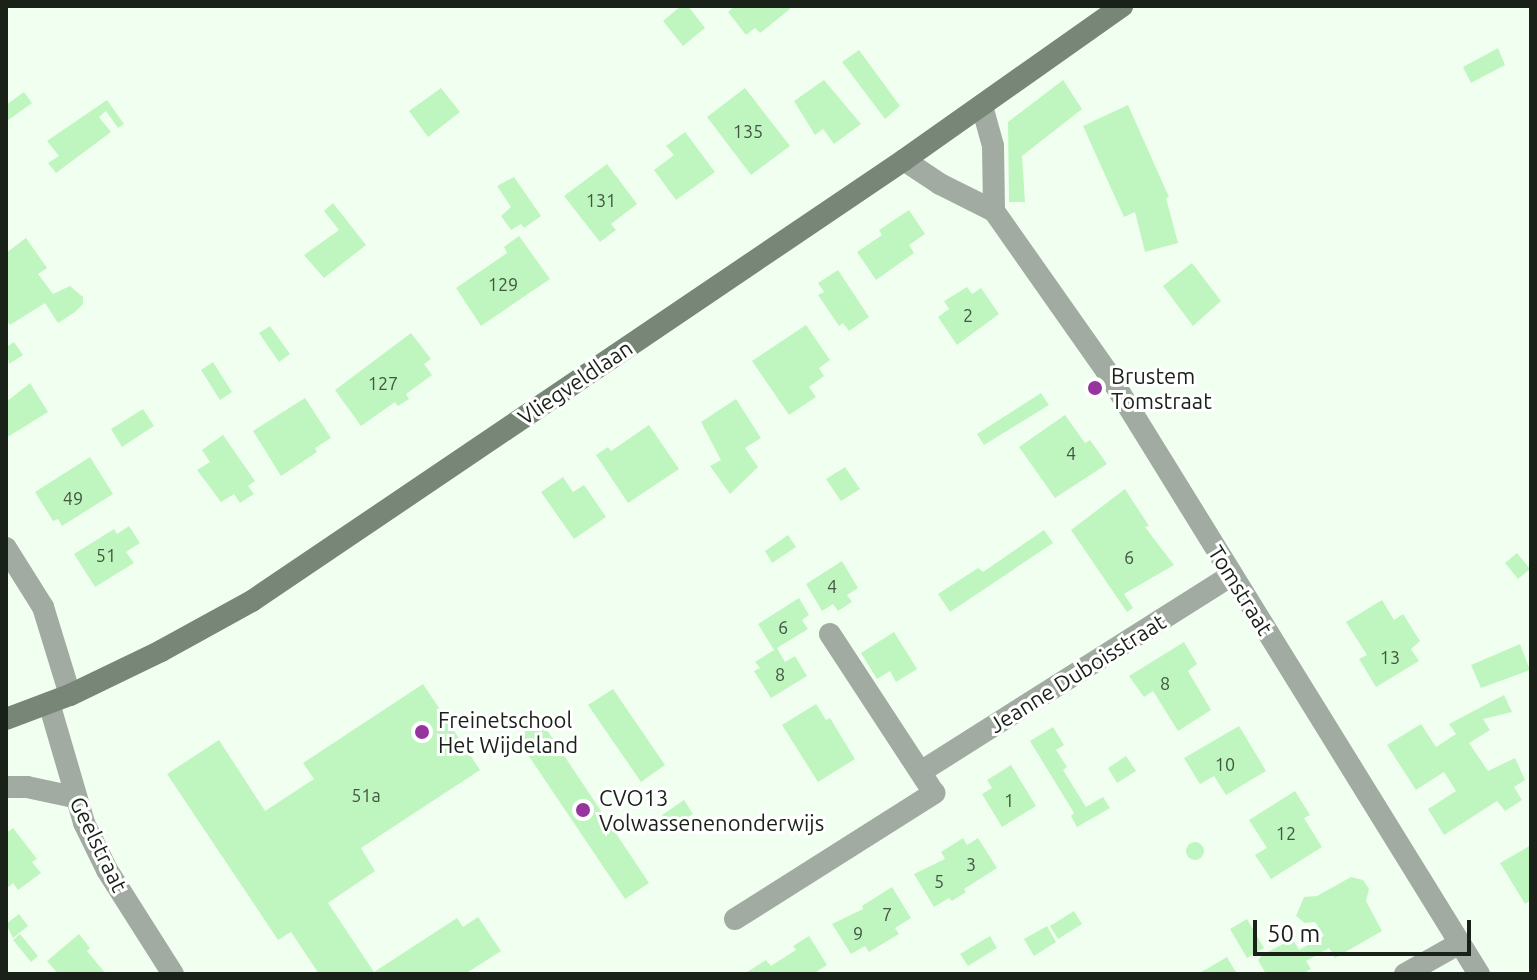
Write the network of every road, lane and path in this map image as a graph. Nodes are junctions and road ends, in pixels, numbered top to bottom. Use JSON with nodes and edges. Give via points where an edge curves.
{"nodes":[{"id":1,"x":1122,"y":6,"type":"edge"},
{"id":2,"x":982,"y":106,"type":"junction"},
{"id":3,"x":904,"y":160,"type":"junction"},
{"id":4,"x":994,"y":211,"type":"junction"},
{"id":5,"x":6,"y":548,"type":"edge"},
{"id":6,"x":1232,"y":575,"type":"junction"},
{"id":7,"x":830,"y":634,"type":"dead end"},
{"id":8,"x":60,"y":699,"type":"junction"},
{"id":9,"x":6,"y":719,"type":"edge"},
{"id":10,"x":922,"y":771,"type":"junction"},
{"id":11,"x":6,"y":787,"type":"edge"},
{"id":12,"x":74,"y":797,"type":"junction"},
{"id":13,"x":735,"y":919,"type":"dead end"},
{"id":14,"x":1460,"y":943,"type":"junction"},
{"id":15,"x":173,"y":974,"type":"edge"},
{"id":16,"x":1405,"y":974,"type":"edge"},
{"id":17,"x":1479,"y":974,"type":"edge"}],
"edges":[{"from":1,"to":2,"type":"main road","name":"Vliegveldlaan"},
{"from":2,"to":3,"type":"main road","name":"Vliegveldlaan"},
{"from":2,"to":4,"type":"street","via":[[993,146]]},
{"from":3,"to":4,"type":"street","name":"Tomstraat"},
{"from":3,"to":8,"type":"main road","name":"Vliegveldlaan","via":[[252,601]]},
{"from":4,"to":6,"type":"street","name":"Tomstraat","via":[[1107,372]]},
{"from":5,"to":8,"type":"street","name":"Geelstraat","via":[[43,607]]},
{"from":6,"to":10,"type":"street","name":"Jeanne Duboisstraat"},
{"from":6,"to":14,"type":"street","name":"Tomstraat"},
{"from":7,"to":10,"type":"street"},
{"from":8,"to":9,"type":"main road","name":"Vliegveldlaan"},
{"from":8,"to":12,"type":"street","name":"Geelstraat"},
{"from":10,"to":13,"type":"street","via":[[934,793]]},
{"from":11,"to":12,"type":"street"},
{"from":12,"to":15,"type":"street","name":"Geelstraat","via":[[107,870]]},
{"from":14,"to":16,"type":"street"},
{"from":14,"to":17,"type":"street","name":"Tomstraat"}]}
